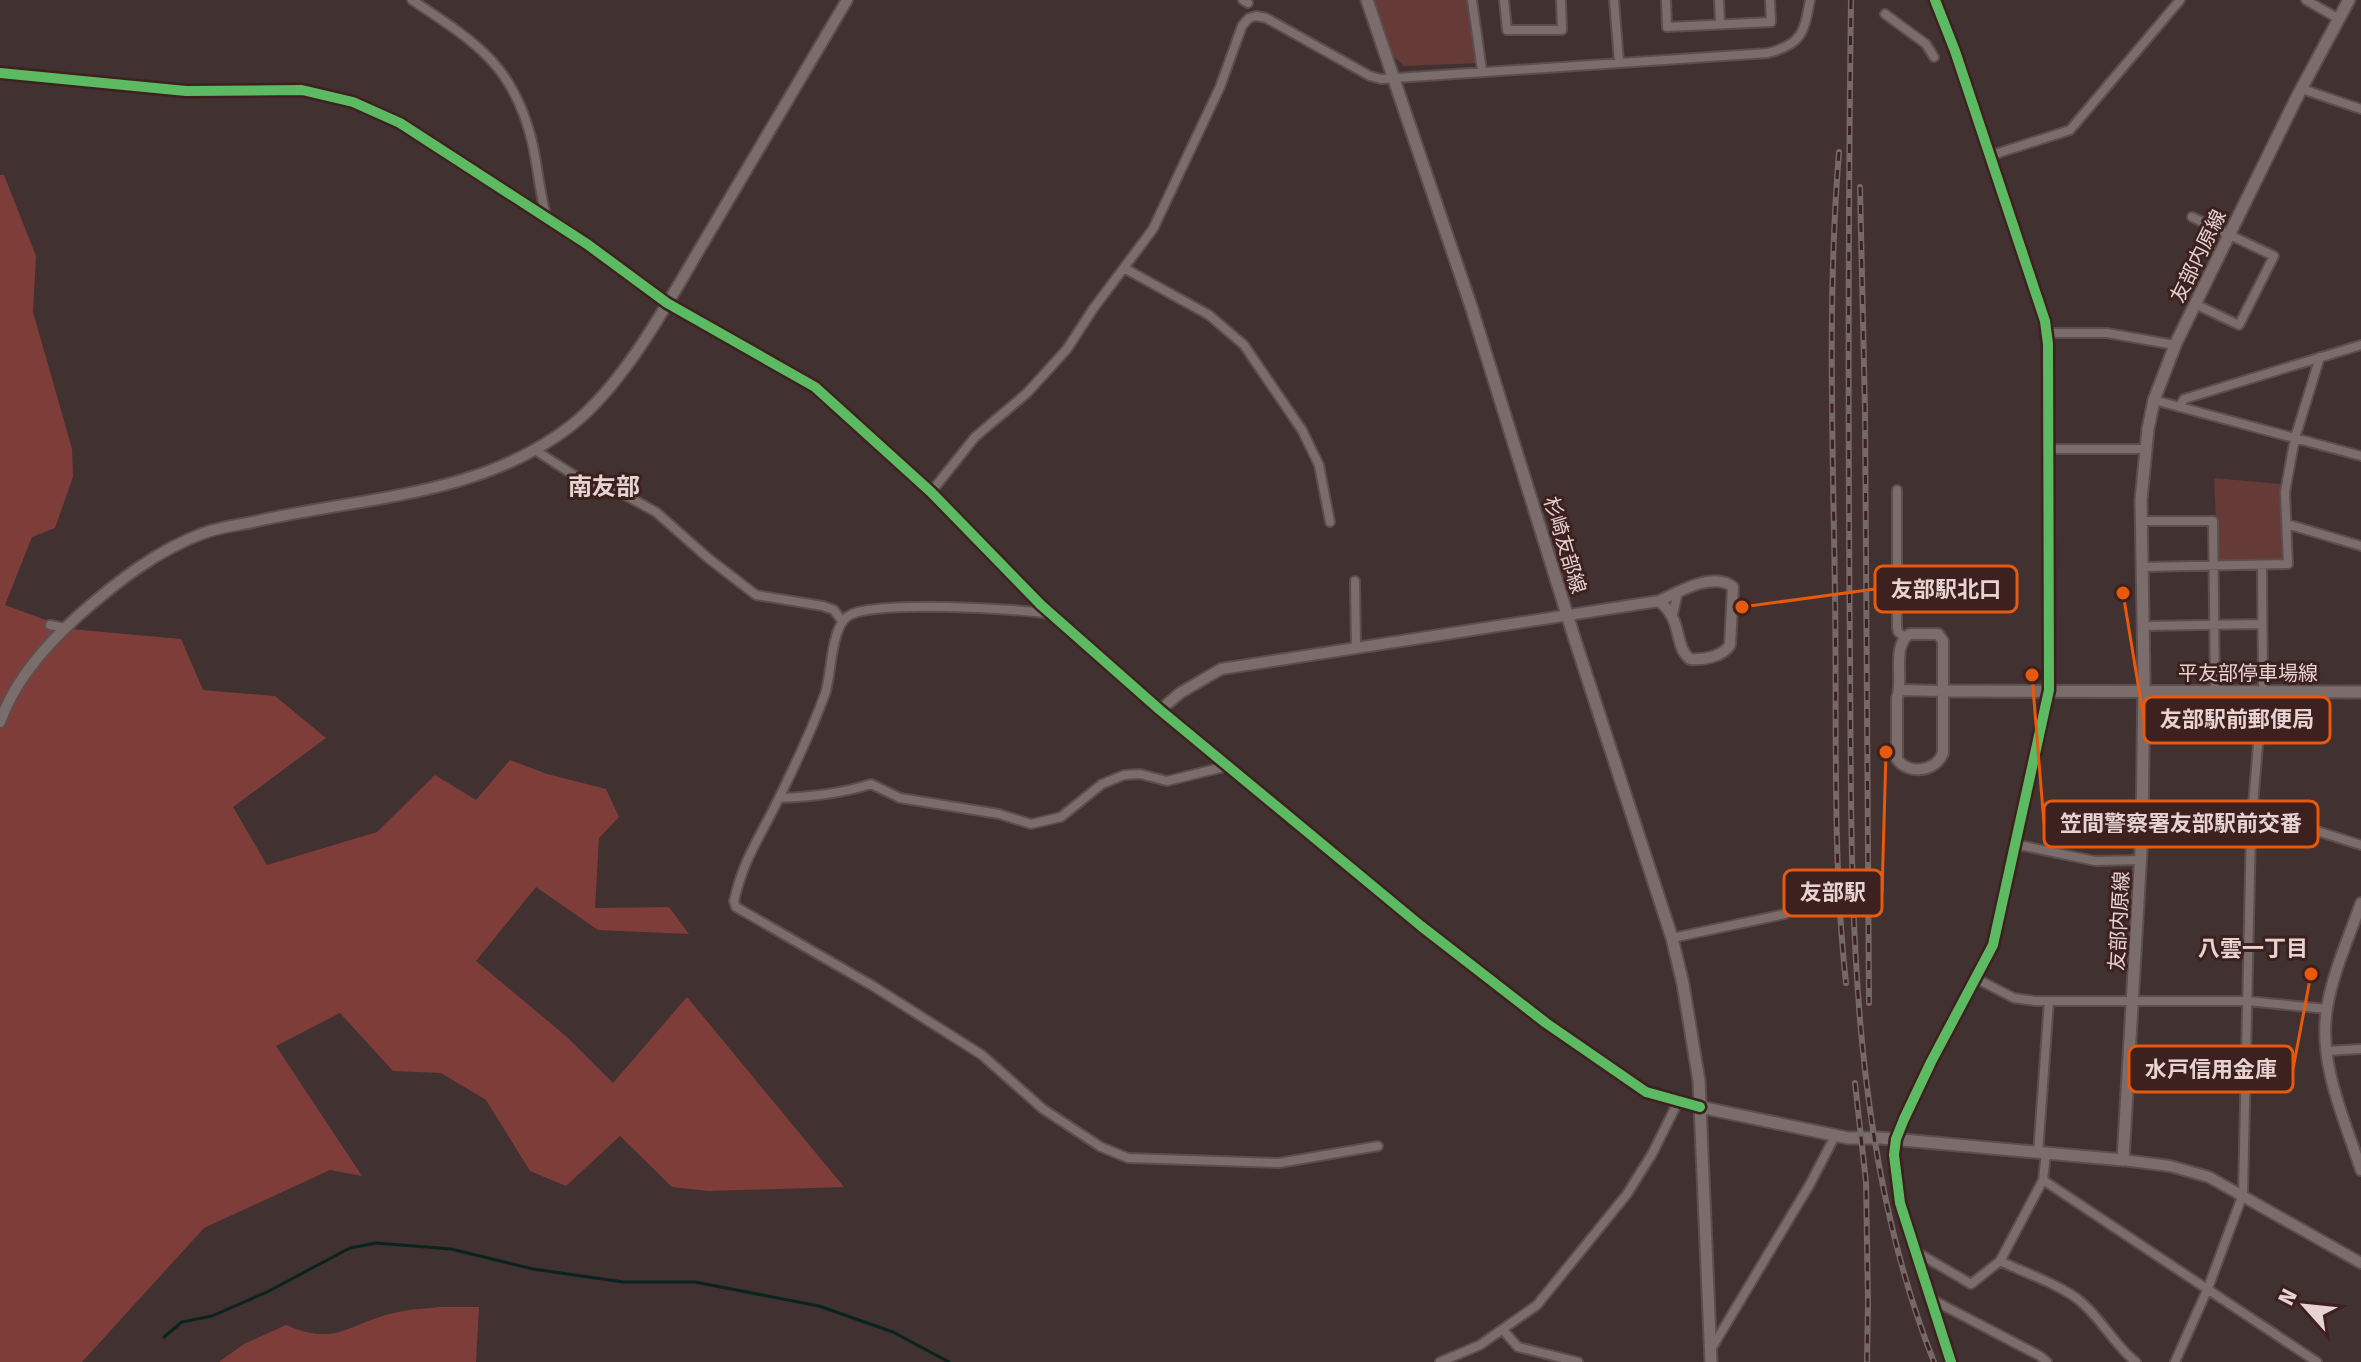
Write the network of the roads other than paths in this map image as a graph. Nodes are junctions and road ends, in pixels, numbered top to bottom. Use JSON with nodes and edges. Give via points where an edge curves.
{"nodes":[{"id":1,"x":412,"y":0,"type":"edge"},
{"id":2,"x":847,"y":0,"type":"edge"},
{"id":3,"x":1367,"y":0,"type":"edge"},
{"id":4,"x":1472,"y":0,"type":"edge"},
{"id":5,"x":1504,"y":0,"type":"edge"},
{"id":6,"x":1561,"y":0,"type":"edge"},
{"id":7,"x":1614,"y":0,"type":"edge"},
{"id":8,"x":1666,"y":0,"type":"edge"},
{"id":9,"x":1719,"y":0,"type":"edge"},
{"id":10,"x":1770,"y":0,"type":"edge"},
{"id":11,"x":1810,"y":0,"type":"edge"},
{"id":12,"x":1935,"y":0,"type":"edge"},
{"id":13,"x":2180,"y":0,"type":"edge"},
{"id":14,"x":2306,"y":0,"type":"edge"},
{"id":15,"x":2349,"y":0,"type":"edge"},
{"id":16,"x":1885,"y":14,"type":"dead end"},
{"id":17,"x":2339,"y":19,"type":"junction"},
{"id":18,"x":1720,"y":23,"type":"junction"},
{"id":19,"x":1934,"y":57,"type":"dead end"},
{"id":20,"x":1619,"y":62,"type":"junction"},
{"id":21,"x":1482,"y":71,"type":"junction"},
{"id":22,"x":0,"y":73,"type":"edge"},
{"id":23,"x":1393,"y":78,"type":"junction"},
{"id":24,"x":2302,"y":89,"type":"junction"},
{"id":25,"x":2361,"y":109,"type":"edge"},
{"id":26,"x":1989,"y":156,"type":"junction"},
{"id":27,"x":2192,"y":217,"type":"dead end"},
{"id":28,"x":547,"y":220,"type":"junction"},
{"id":29,"x":2230,"y":234,"type":"junction"},
{"id":30,"x":1124,"y":268,"type":"junction"},
{"id":31,"x":667,"y":303,"type":"junction"},
{"id":32,"x":2195,"y":304,"type":"junction"},
{"id":33,"x":2047,"y":333,"type":"junction"},
{"id":34,"x":2175,"y":345,"type":"junction"},
{"id":35,"x":2361,"y":345,"type":"edge"},
{"id":36,"x":2320,"y":357,"type":"junction"},
{"id":37,"x":2154,"y":400,"type":"junction"},
{"id":38,"x":2180,"y":406,"type":"junction"},
{"id":39,"x":2295,"y":438,"type":"junction"},
{"id":40,"x":2049,"y":449,"type":"junction"},
{"id":41,"x":2144,"y":449,"type":"junction"},
{"id":42,"x":535,"y":450,"type":"junction"},
{"id":43,"x":2361,"y":456,"type":"edge"},
{"id":44,"x":1897,"y":490,"type":"dead end"},
{"id":45,"x":931,"y":492,"type":"junction"},
{"id":46,"x":2142,"y":521,"type":"junction"},
{"id":47,"x":1330,"y":522,"type":"dead end"},
{"id":48,"x":2287,"y":524,"type":"junction"},
{"id":49,"x":2361,"y":546,"type":"edge"},
{"id":50,"x":2262,"y":565,"type":"junction"},
{"id":51,"x":2214,"y":566,"type":"junction"},
{"id":52,"x":2143,"y":567,"type":"junction"},
{"id":53,"x":1355,"y":581,"type":"dead end"},
{"id":54,"x":1678,"y":592,"type":"junction"},
{"id":55,"x":1659,"y":601,"type":"junction"},
{"id":56,"x":1051,"y":614,"type":"junction"},
{"id":57,"x":1673,"y":614,"type":"junction"},
{"id":58,"x":1568,"y":616,"type":"junction"},
{"id":59,"x":842,"y":621,"type":"junction"},
{"id":60,"x":2214,"y":623,"type":"junction"},
{"id":61,"x":2262,"y":624,"type":"junction"},
{"id":62,"x":50,"y":625,"type":"dead end"},
{"id":63,"x":2144,"y":626,"type":"junction"},
{"id":64,"x":66,"y":628,"type":"junction"},
{"id":65,"x":1904,"y":637,"type":"junction"},
{"id":66,"x":1356,"y":648,"type":"junction"},
{"id":67,"x":1901,"y":690,"type":"junction"},
{"id":68,"x":2049,"y":690,"type":"junction"},
{"id":69,"x":2144,"y":690,"type":"junction"},
{"id":70,"x":2215,"y":690,"type":"junction"},
{"id":71,"x":1943,"y":691,"type":"junction"},
{"id":72,"x":2269,"y":691,"type":"junction"},
{"id":73,"x":2361,"y":692,"type":"edge"},
{"id":74,"x":1160,"y":710,"type":"junction"},
{"id":75,"x":0,"y":722,"type":"edge"},
{"id":76,"x":1229,"y":766,"type":"junction"},
{"id":77,"x":779,"y":798,"type":"junction"},
{"id":78,"x":2251,"y":828,"type":"junction"},
{"id":79,"x":2142,"y":833,"type":"junction"},
{"id":80,"x":2014,"y":844,"type":"junction"},
{"id":81,"x":2361,"y":845,"type":"edge"},
{"id":82,"x":2141,"y":860,"type":"junction"},
{"id":83,"x":2361,"y":903,"type":"edge"},
{"id":84,"x":1785,"y":914,"type":"dead end"},
{"id":85,"x":1672,"y":938,"type":"junction"},
{"id":86,"x":1975,"y":978,"type":"junction"},
{"id":87,"x":2049,"y":1001,"type":"junction"},
{"id":88,"x":2133,"y":1001,"type":"junction"},
{"id":89,"x":2247,"y":1001,"type":"junction"},
{"id":90,"x":2327,"y":1009,"type":"junction"},
{"id":91,"x":2361,"y":1049,"type":"edge"},
{"id":92,"x":2326,"y":1051,"type":"junction"},
{"id":93,"x":1678,"y":1102,"type":"junction"},
{"id":94,"x":1700,"y":1107,"type":"junction"},
{"id":95,"x":1835,"y":1136,"type":"junction"},
{"id":96,"x":1896,"y":1139,"type":"junction"},
{"id":97,"x":1378,"y":1146,"type":"dead end"},
{"id":98,"x":2042,"y":1153,"type":"junction"},
{"id":99,"x":2123,"y":1160,"type":"junction"},
{"id":100,"x":2361,"y":1170,"type":"edge"},
{"id":101,"x":2043,"y":1180,"type":"junction"},
{"id":102,"x":2243,"y":1194,"type":"junction"},
{"id":103,"x":1913,"y":1250,"type":"junction"},
{"id":104,"x":2000,"y":1261,"type":"junction"},
{"id":105,"x":2361,"y":1263,"type":"edge"},
{"id":106,"x":2208,"y":1288,"type":"junction"},
{"id":107,"x":1928,"y":1297,"type":"junction"},
{"id":108,"x":1503,"y":1330,"type":"junction"},
{"id":109,"x":1710,"y":1357,"type":"edge"},
{"id":110,"x":1440,"y":1362,"type":"edge"},
{"id":111,"x":1578,"y":1362,"type":"edge"},
{"id":112,"x":1951,"y":1362,"type":"edge"},
{"id":113,"x":2047,"y":1362,"type":"edge"},
{"id":114,"x":2136,"y":1362,"type":"edge"},
{"id":115,"x":2175,"y":1362,"type":"edge"},
{"id":116,"x":2317,"y":1362,"type":"edge"}],
"edges":[{"from":1,"to":28,"type":"street","via":[[473,43],[510,82],[529,128]]},
{"from":2,"to":31,"type":"street"},
{"from":3,"to":23,"type":"main road","name":"杉崎友部線"},
{"from":4,"to":21,"type":"street"},
{"from":5,"to":6,"type":"street","via":[[1507,30],[1562,30]]},
{"from":7,"to":20,"type":"street"},
{"from":8,"to":18,"type":"street","via":[[1667,27]]},
{"from":9,"to":18,"type":"street"},
{"from":10,"to":18,"type":"street","via":[[1771,22]]},
{"from":11,"to":20,"type":"street","via":[[1798,41],[1787,48]]},
{"from":12,"to":26,"type":"street"},
{"from":13,"to":26,"type":"street","via":[[2070,130]]},
{"from":14,"to":17,"type":"street"},
{"from":15,"to":17,"type":"main road","name":"友部内原線"},
{"from":16,"to":19,"type":"street","via":[[1926,44]]},
{"from":17,"to":24,"type":"main road","name":"友部内原線"},
{"from":20,"to":21,"type":"street"},
{"from":21,"to":23,"type":"street"},
{"from":22,"to":28,"type":"street","via":[[186,91],[302,90],[353,102],[400,123]]},
{"from":23,"to":30,"type":"street","via":[[1370,76],[1266,18],[1249,18],[1153,229]]},
{"from":23,"to":58,"type":"main road","name":"杉崎友部線"},
{"from":24,"to":25,"type":"street"},
{"from":24,"to":29,"type":"main road","name":"友部内原線"},
{"from":26,"to":33,"type":"street"},
{"from":27,"to":29,"type":"street"},
{"from":28,"to":31,"type":"street"},
{"from":29,"to":32,"type":"main road","name":"友部内原線"},
{"from":29,"to":32,"type":"street","via":[[2274,256],[2239,325]]},
{"from":30,"to":45,"type":"street","via":[[1067,349],[1027,393],[975,437]]},
{"from":30,"to":47,"type":"street","via":[[1209,315],[1244,345],[1302,430],[1319,465]]},
{"from":31,"to":42,"type":"street","via":[[604,395]]},
{"from":31,"to":45,"type":"street","via":[[815,387]]},
{"from":32,"to":34,"type":"main road","name":"友部内原線"},
{"from":33,"to":34,"type":"street","via":[[2107,333]]},
{"from":33,"to":40,"type":"street"},
{"from":34,"to":37,"type":"main road","name":"友部内原線"},
{"from":35,"to":36,"type":"street"},
{"from":36,"to":38,"type":"street","via":[[2184,399]]},
{"from":36,"to":39,"type":"street"},
{"from":37,"to":38,"type":"street"},
{"from":37,"to":41,"type":"main road","name":"友部内原線"},
{"from":38,"to":39,"type":"street"},
{"from":39,"to":43,"type":"street"},
{"from":39,"to":48,"type":"street","via":[[2285,492]]},
{"from":40,"to":41,"type":"street"},
{"from":40,"to":68,"type":"street"},
{"from":41,"to":46,"type":"main road","name":"友部内原線"},
{"from":42,"to":59,"type":"street","via":[[580,479],[614,489],[656,512],[756,595],[823,606]]},
{"from":42,"to":64,"type":"street","via":[[496,470],[443,487],[204,533],[112,585]]},
{"from":44,"to":65,"type":"street","via":[[1897,627]]},
{"from":45,"to":56,"type":"street"},
{"from":46,"to":51,"type":"street","via":[[2213,521]]},
{"from":46,"to":52,"type":"main road","name":"友部内原線"},
{"from":48,"to":49,"type":"street"},
{"from":48,"to":50,"type":"street","via":[[2288,564]]},
{"from":50,"to":51,"type":"street"},
{"from":50,"to":61,"type":"street"},
{"from":51,"to":52,"type":"street"},
{"from":51,"to":60,"type":"street"},
{"from":52,"to":63,"type":"main road","name":"友部内原線"},
{"from":53,"to":66,"type":"street"},
{"from":54,"to":55,"type":"street"},
{"from":54,"to":57,"type":"street"},
{"from":54,"to":57,"type":"street","via":[[1723,580],[1733,587],[1730,645],[1716,655],[1690,659]]},
{"from":55,"to":57,"type":"street"},
{"from":55,"to":58,"type":"street"},
{"from":56,"to":59,"type":"street","via":[[876,609]]},
{"from":56,"to":74,"type":"street"},
{"from":58,"to":66,"type":"street"},
{"from":58,"to":85,"type":"main road","name":"杉崎友部線"},
{"from":59,"to":77,"type":"street","via":[[826,690]]},
{"from":60,"to":61,"type":"street"},
{"from":60,"to":63,"type":"street"},
{"from":60,"to":70,"type":"street"},
{"from":61,"to":72,"type":"street"},
{"from":62,"to":64,"type":"street"},
{"from":63,"to":69,"type":"main road","name":"友部内原線"},
{"from":64,"to":75,"type":"street","via":[[31,669]]},
{"from":65,"to":67,"type":"street"},
{"from":65,"to":71,"type":"street","via":[[1941,636]]},
{"from":66,"to":74,"type":"street","via":[[1221,669]]},
{"from":67,"to":71,"type":"street"},
{"from":67,"to":71,"type":"street","via":[[1897,759],[1908,768],[1932,768],[1941,758]]},
{"from":68,"to":69,"type":"main road","name":"平友部停車場線"},
{"from":68,"to":71,"type":"main road","name":"平友部停車場線"},
{"from":68,"to":80,"type":"street"},
{"from":69,"to":70,"type":"main road","name":"平友部停車場線"},
{"from":69,"to":79,"type":"main road","name":"友部内原線"},
{"from":70,"to":72,"type":"main road","name":"平友部停車場線"},
{"from":72,"to":73,"type":"main road","name":"平友部停車場線"},
{"from":72,"to":78,"type":"street"},
{"from":74,"to":76,"type":"street"},
{"from":76,"to":77,"type":"street","via":[[1167,781],[1124,775],[1102,784],[1061,817],[1031,824],[900,798],[871,784],[846,792]]},
{"from":76,"to":93,"type":"street","via":[[1546,1023],[1646,1092]]},
{"from":77,"to":97,"type":"street","via":[[746,858],[736,907],[982,1055],[1043,1109],[1101,1147],[1128,1158],[1279,1163]]},
{"from":78,"to":79,"type":"street"},
{"from":78,"to":81,"type":"street","via":[[2298,825]]},
{"from":78,"to":89,"type":"street"},
{"from":79,"to":82,"type":"main road","name":"友部内原線"},
{"from":80,"to":82,"type":"street","via":[[2095,861]]},
{"from":80,"to":86,"type":"street","via":[[1993,945]]},
{"from":82,"to":88,"type":"main road","name":"友部内原線"},
{"from":83,"to":90,"type":"street"},
{"from":84,"to":85,"type":"street"},
{"from":85,"to":94,"type":"main road","name":"杉崎友部線"},
{"from":86,"to":87,"type":"street","via":[[2014,998]]},
{"from":86,"to":96,"type":"street"},
{"from":87,"to":88,"type":"street"},
{"from":87,"to":98,"type":"street"},
{"from":88,"to":89,"type":"street"},
{"from":88,"to":99,"type":"main road","name":"友部内原線"},
{"from":89,"to":90,"type":"street"},
{"from":89,"to":102,"type":"street"},
{"from":90,"to":92,"type":"street"},
{"from":91,"to":92,"type":"street"},
{"from":92,"to":100,"type":"street"},
{"from":93,"to":94,"type":"street"},
{"from":93,"to":108,"type":"street","via":[[1627,1194],[1537,1305]]},
{"from":94,"to":95,"type":"main road"},
{"from":94,"to":109,"type":"main road"},
{"from":95,"to":96,"type":"main road"},
{"from":95,"to":109,"type":"street"},
{"from":96,"to":98,"type":"main road"},
{"from":96,"to":103,"type":"street","via":[[1900,1203]]},
{"from":98,"to":99,"type":"main road"},
{"from":98,"to":101,"type":"street"},
{"from":99,"to":102,"type":"street","via":[[2209,1177]]},
{"from":101,"to":104,"type":"street"},
{"from":101,"to":106,"type":"street"},
{"from":102,"to":105,"type":"street"},
{"from":102,"to":106,"type":"street"},
{"from":103,"to":104,"type":"street","via":[[1971,1284]]},
{"from":103,"to":107,"type":"street"},
{"from":104,"to":114,"type":"street","via":[[2077,1298]]},
{"from":106,"to":115,"type":"street"},
{"from":106,"to":116,"type":"street"},
{"from":107,"to":112,"type":"street"},
{"from":107,"to":113,"type":"street"},
{"from":108,"to":110,"type":"street"},
{"from":108,"to":111,"type":"street","via":[[1518,1347]]}]}
